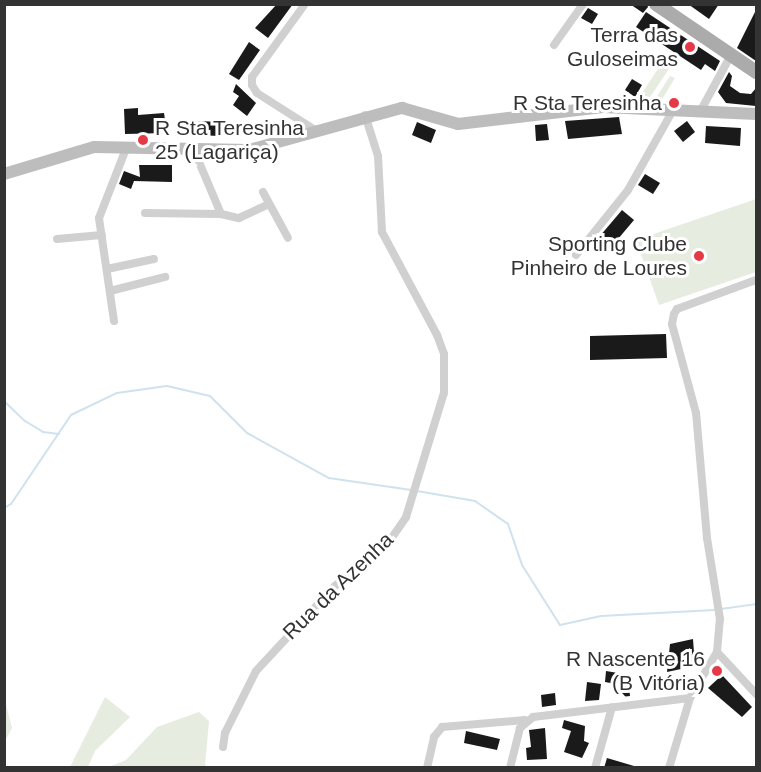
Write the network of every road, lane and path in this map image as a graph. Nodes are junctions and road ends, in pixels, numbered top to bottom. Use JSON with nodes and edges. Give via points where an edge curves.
{"nodes":[{"id":1,"x":305,"y":4,"type":"edge"},
{"id":2,"x":582,"y":4,"type":"edge"},
{"id":3,"x":656,"y":4,"type":"edge"},
{"id":4,"x":554,"y":45,"type":"dead end"},
{"id":5,"x":731,"y":55,"type":"junction"},
{"id":6,"x":756,"y":72,"type":"edge"},
{"id":7,"x":673,"y":110,"type":"junction"},
{"id":8,"x":701,"y":110,"type":"junction"},
{"id":9,"x":756,"y":114,"type":"edge"},
{"id":10,"x":365,"y":115,"type":"junction"},
{"id":11,"x":315,"y":130,"type":"junction"},
{"id":12,"x":127,"y":146,"type":"junction"},
{"id":13,"x":194,"y":150,"type":"junction"},
{"id":14,"x":4,"y":174,"type":"edge"},
{"id":15,"x":262,"y":192,"type":"dead end"},
{"id":16,"x":269,"y":204,"type":"junction"},
{"id":17,"x":145,"y":213,"type":"dead end"},
{"id":18,"x":221,"y":214,"type":"junction"},
{"id":19,"x":102,"y":235,"type":"junction"},
{"id":20,"x":288,"y":238,"type":"dead end"},
{"id":21,"x":57,"y":239,"type":"dead end"},
{"id":22,"x":576,"y":255,"type":"dead end"},
{"id":23,"x":154,"y":259,"type":"dead end"},
{"id":24,"x":107,"y":269,"type":"junction"},
{"id":25,"x":165,"y":277,"type":"dead end"},
{"id":26,"x":756,"y":280,"type":"edge"},
{"id":27,"x":110,"y":291,"type":"junction"},
{"id":28,"x":114,"y":321,"type":"dead end"},
{"id":29,"x":717,"y":652,"type":"junction"},
{"id":30,"x":756,"y":694,"type":"edge"},
{"id":31,"x":690,"y":698,"type":"junction"},
{"id":32,"x":612,"y":707,"type":"junction"},
{"id":33,"x":525,"y":720,"type":"junction"},
{"id":34,"x":224,"y":747,"type":"dead end"},
{"id":35,"x":427,"y":768,"type":"edge"},
{"id":36,"x":510,"y":768,"type":"edge"},
{"id":37,"x":595,"y":768,"type":"edge"},
{"id":38,"x":669,"y":768,"type":"edge"}],
"edges":[{"from":1,"to":11,"type":"street","via":[[252,77],[252,85],[257,93]]},
{"from":2,"to":4,"type":"street"},
{"from":3,"to":5,"type":"main road"},
{"from":5,"to":6,"type":"main road"},
{"from":5,"to":8,"type":"street"},
{"from":7,"to":8,"type":"main road"},
{"from":7,"to":10,"type":"main road","via":[[603,107],[458,124],[413,109]]},
{"from":7,"to":22,"type":"street","via":[[628,190]]},
{"from":8,"to":9,"type":"main road"},
{"from":10,"to":11,"type":"main road"},
{"from":10,"to":34,"type":"street","name":"Rua da Azenha","via":[[378,156],[382,232],[437,335],[444,354],[444,393],[406,517],[386,546],[334,586],[256,671],[225,734]]},
{"from":11,"to":13,"type":"main road","via":[[249,150]]},
{"from":12,"to":13,"type":"main road"},
{"from":12,"to":14,"type":"main road","via":[[78,149]]},
{"from":12,"to":19,"type":"street","via":[[99,218]]},
{"from":13,"to":18,"type":"street"},
{"from":15,"to":16,"type":"street"},
{"from":16,"to":18,"type":"street","via":[[239,218]]},
{"from":16,"to":20,"type":"street"},
{"from":17,"to":18,"type":"street"},
{"from":19,"to":21,"type":"street"},
{"from":19,"to":24,"type":"street"},
{"from":23,"to":24,"type":"street"},
{"from":24,"to":27,"type":"street"},
{"from":25,"to":27,"type":"street"},
{"from":26,"to":29,"type":"street","via":[[677,309],[672,324],[696,413],[707,538],[720,619]]},
{"from":27,"to":28,"type":"street"},
{"from":29,"to":30,"type":"street"},
{"from":29,"to":31,"type":"street"},
{"from":31,"to":32,"type":"street"},
{"from":31,"to":38,"type":"street"},
{"from":32,"to":33,"type":"street","via":[[544,714]]},
{"from":32,"to":37,"type":"street"},
{"from":33,"to":35,"type":"street","via":[[442,727],[434,737]]},
{"from":33,"to":36,"type":"street"}]}
